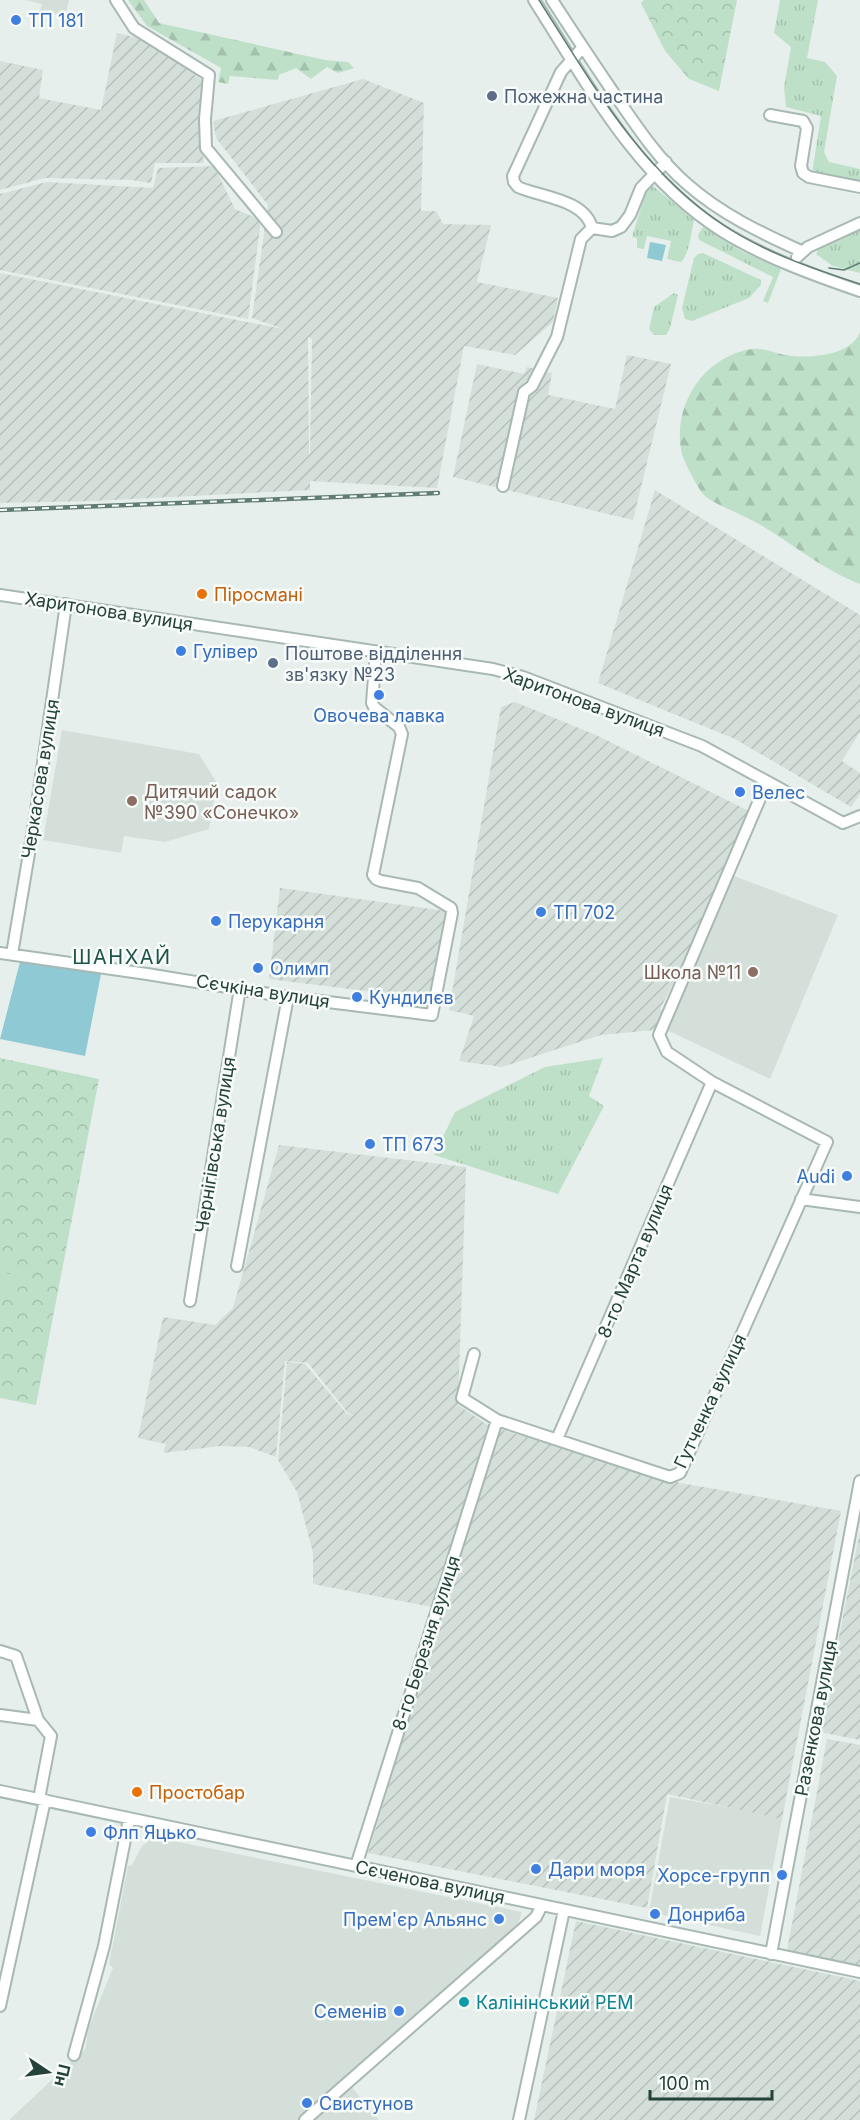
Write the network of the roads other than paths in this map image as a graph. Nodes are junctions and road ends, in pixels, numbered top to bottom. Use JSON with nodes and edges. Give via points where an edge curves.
{"nodes":[{"id":1,"x":116,"y":0,"type":"edge"},
{"id":2,"x":534,"y":0,"type":"edge"},
{"id":3,"x":552,"y":0,"type":"edge"},
{"id":4,"x":583,"y":47,"type":"junction"},
{"id":5,"x":572,"y":59,"type":"junction"},
{"id":6,"x":770,"y":115,"type":"dead end"},
{"id":7,"x":666,"y":162,"type":"junction"},
{"id":8,"x":654,"y":174,"type":"junction"},
{"id":9,"x":860,"y":187,"type":"edge"},
{"id":10,"x":860,"y":223,"type":"edge"},
{"id":11,"x":592,"y":228,"type":"junction"},
{"id":12,"x":276,"y":232,"type":"dead end"},
{"id":13,"x":801,"y":251,"type":"junction"},
{"id":14,"x":793,"y":266,"type":"junction"},
{"id":15,"x":860,"y":291,"type":"edge"},
{"id":16,"x":503,"y":486,"type":"dead end"},
{"id":17,"x":0,"y":595,"type":"edge"},
{"id":18,"x":66,"y":604,"type":"junction"},
{"id":19,"x":376,"y":652,"type":"junction"},
{"id":20,"x":767,"y":782,"type":"junction"},
{"id":21,"x":860,"y":816,"type":"edge"},
{"id":22,"x":0,"y":953,"type":"edge"},
{"id":23,"x":12,"y":954,"type":"junction"},
{"id":24,"x":240,"y":988,"type":"junction"},
{"id":25,"x":288,"y":997,"type":"junction"},
{"id":26,"x":712,"y":1082,"type":"junction"},
{"id":27,"x":801,"y":1200,"type":"junction"},
{"id":28,"x":860,"y":1207,"type":"edge"},
{"id":29,"x":237,"y":1266,"type":"dead end"},
{"id":30,"x":190,"y":1301,"type":"dead end"},
{"id":31,"x":474,"y":1354,"type":"dead end"},
{"id":32,"x":497,"y":1420,"type":"junction"},
{"id":33,"x":557,"y":1439,"type":"junction"},
{"id":34,"x":860,"y":1481,"type":"edge"},
{"id":35,"x":0,"y":1651,"type":"edge"},
{"id":36,"x":0,"y":1715,"type":"edge"},
{"id":37,"x":38,"y":1720,"type":"junction"},
{"id":38,"x":0,"y":1791,"type":"edge"},
{"id":39,"x":42,"y":1800,"type":"junction"},
{"id":40,"x":129,"y":1819,"type":"junction"},
{"id":41,"x":356,"y":1866,"type":"junction"},
{"id":42,"x":542,"y":1905,"type":"junction"},
{"id":43,"x":564,"y":1910,"type":"junction"},
{"id":44,"x":771,"y":1954,"type":"junction"},
{"id":45,"x":860,"y":1972,"type":"edge"},
{"id":46,"x":0,"y":2006,"type":"edge"},
{"id":47,"x":74,"y":2055,"type":"dead end"},
{"id":48,"x":305,"y":2120,"type":"edge"},
{"id":49,"x":519,"y":2120,"type":"edge"}],
"edges":[{"from":1,"to":12,"type":"street","via":[[134,27],[209,75],[206,148]]},
{"from":2,"to":5,"type":"street"},
{"from":3,"to":4,"type":"street"},
{"from":4,"to":5,"type":"street"},
{"from":4,"to":7,"type":"street","via":[[639,130]]},
{"from":5,"to":8,"type":"street","via":[[628,143]]},
{"from":5,"to":11,"type":"street","via":[[561,72],[514,170],[514,182],[527,191],[577,208]]},
{"from":6,"to":9,"type":"street","via":[[806,124],[803,173]]},
{"from":7,"to":8,"type":"street"},
{"from":7,"to":13,"type":"street","via":[[687,184],[730,216]]},
{"from":8,"to":11,"type":"street","via":[[641,188],[621,227],[612,231]]},
{"from":8,"to":14,"type":"street","via":[[721,230]]},
{"from":10,"to":13,"type":"street"},
{"from":11,"to":16,"type":"street","via":[[579,243],[557,337],[532,386],[524,392]]},
{"from":13,"to":14,"type":"street"},
{"from":14,"to":15,"type":"street"},
{"from":17,"to":18,"type":"street","name":"Харитонова вулиця"},
{"from":18,"to":19,"type":"street","name":"Харитонова вулиця"},
{"from":18,"to":23,"type":"street","name":"Черкасова вулиця"},
{"from":19,"to":20,"type":"street","name":"Харитонова вулиця","via":[[523,677],[702,747]]},
{"from":19,"to":25,"type":"street","name":"Сєчкіна вулиця","via":[[372,703],[399,726],[402,734],[374,874],[381,881],[418,888],[451,908],[432,1015]]},
{"from":20,"to":21,"type":"street","name":"Харитонова вулиця","via":[[843,823]]},
{"from":20,"to":26,"type":"street","via":[[659,1035],[667,1052]]},
{"from":22,"to":23,"type":"street","name":"Сєчкіна вулиця"},
{"from":23,"to":24,"type":"street","name":"Сєчкіна вулиця"},
{"from":24,"to":25,"type":"street","name":"Сєчкіна вулиця"},
{"from":24,"to":30,"type":"street","name":"Чернігівська вулиця"},
{"from":25,"to":29,"type":"street"},
{"from":26,"to":27,"type":"street","name":"Гутченка вулиця","via":[[827,1142]]},
{"from":26,"to":33,"type":"street","name":"8-го Марта вулиця"},
{"from":27,"to":28,"type":"street"},
{"from":27,"to":33,"type":"street","name":"Гутченка вулиця","via":[[680,1473],[670,1477]]},
{"from":31,"to":32,"type":"street","name":"Гутченка вулиця","via":[[462,1398]]},
{"from":32,"to":33,"type":"street","name":"Гутченка вулиця"},
{"from":32,"to":41,"type":"street","name":"8-го Березня вулиця"},
{"from":34,"to":44,"type":"street","name":"Разенкова вулиця"},
{"from":35,"to":37,"type":"street","via":[[16,1656]]},
{"from":36,"to":37,"type":"street"},
{"from":37,"to":39,"type":"street","via":[[51,1736]]},
{"from":38,"to":39,"type":"street","name":"Сєченова вулиця"},
{"from":39,"to":40,"type":"street","name":"Сєченова вулиця"},
{"from":39,"to":46,"type":"street"},
{"from":40,"to":41,"type":"street","name":"Сєченова вулиця"},
{"from":40,"to":47,"type":"street","via":[[104,1946]]},
{"from":41,"to":42,"type":"street","name":"Сєченова вулиця"},
{"from":42,"to":43,"type":"street","name":"Сєченова вулиця"},
{"from":42,"to":48,"type":"street","via":[[536,1917]]},
{"from":43,"to":44,"type":"street","name":"Сєченова вулиця"},
{"from":43,"to":49,"type":"street"},
{"from":44,"to":45,"type":"street","name":"Сєченова вулиця"}]}
